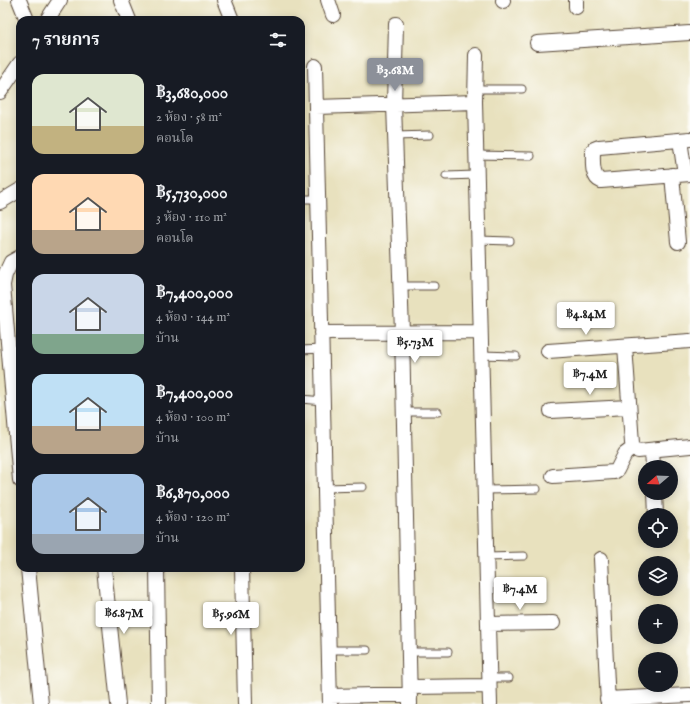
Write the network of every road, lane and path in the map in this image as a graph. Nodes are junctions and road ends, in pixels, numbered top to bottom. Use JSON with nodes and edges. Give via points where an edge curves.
{"nodes":[{"id":1,"x":19,"y":0,"type":"edge"},
{"id":2,"x":60,"y":0,"type":"edge"},
{"id":3,"x":121,"y":0,"type":"edge"},
{"id":4,"x":224,"y":0,"type":"edge"},
{"id":5,"x":328,"y":0,"type":"edge"},
{"id":6,"x":333,"y":15,"type":"dead end"},
{"id":7,"x":25,"y":16,"type":"edge"},
{"id":8,"x":50,"y":16,"type":"edge"},
{"id":9,"x":127,"y":16,"type":"edge"},
{"id":10,"x":230,"y":16,"type":"edge"},
{"id":11,"x":396,"y":24,"type":"dead end"},
{"id":12,"x":690,"y":33,"type":"edge"},
{"id":13,"x":536,"y":43,"type":"dead end"},
{"id":14,"x":476,"y":55,"type":"dead end"},
{"id":15,"x":315,"y":66,"type":"dead end"},
{"id":16,"x":16,"y":69,"type":"edge"},
{"id":17,"x":522,"y":89,"type":"dead end"},
{"id":18,"x":0,"y":92,"type":"edge"},
{"id":19,"x":475,"y":96,"type":"junction"},
{"id":20,"x":394,"y":105,"type":"junction"},
{"id":21,"x":316,"y":107,"type":"junction"},
{"id":22,"x":430,"y":135,"type":"dead end"},
{"id":23,"x":395,"y":136,"type":"junction"},
{"id":24,"x":685,"y":139,"type":"edge"},
{"id":25,"x":476,"y":155,"type":"junction"},
{"id":26,"x":531,"y":156,"type":"dead end"},
{"id":27,"x":682,"y":174,"type":"edge"},
{"id":28,"x":446,"y":176,"type":"dead end"},
{"id":29,"x":476,"y":176,"type":"junction"},
{"id":30,"x":16,"y":192,"type":"edge"},
{"id":31,"x":305,"y":199,"type":"edge"},
{"id":32,"x":318,"y":199,"type":"junction"},
{"id":33,"x":0,"y":202,"type":"edge"},
{"id":34,"x":478,"y":240,"type":"junction"},
{"id":35,"x":510,"y":241,"type":"dead end"},
{"id":36,"x":678,"y":242,"type":"dead end"},
{"id":37,"x":16,"y":259,"type":"edge"},
{"id":38,"x":400,"y":286,"type":"junction"},
{"id":39,"x":434,"y":286,"type":"dead end"},
{"id":40,"x":402,"y":332,"type":"junction"},
{"id":41,"x":480,"y":332,"type":"junction"},
{"id":42,"x":321,"y":333,"type":"junction"},
{"id":43,"x":690,"y":341,"type":"edge"},
{"id":44,"x":625,"y":346,"type":"junction"},
{"id":45,"x":305,"y":350,"type":"edge"},
{"id":46,"x":322,"y":350,"type":"junction"},
{"id":47,"x":548,"y":351,"type":"dead end"},
{"id":48,"x":481,"y":355,"type":"junction"},
{"id":49,"x":516,"y":356,"type":"dead end"},
{"id":50,"x":305,"y":399,"type":"edge"},
{"id":51,"x":323,"y":401,"type":"junction"},
{"id":52,"x":629,"y":407,"type":"junction"},
{"id":53,"x":551,"y":411,"type":"dead end"},
{"id":54,"x":403,"y":412,"type":"junction"},
{"id":55,"x":438,"y":412,"type":"dead end"},
{"id":56,"x":16,"y":434,"type":"edge"},
{"id":57,"x":690,"y":446,"type":"edge"},
{"id":58,"x":634,"y":448,"type":"junction"},
{"id":59,"x":652,"y":450,"type":"junction"},
{"id":60,"x":653,"y":460,"type":"edge"},
{"id":61,"x":553,"y":476,"type":"dead end"},
{"id":62,"x":363,"y":487,"type":"dead end"},
{"id":63,"x":325,"y":488,"type":"junction"},
{"id":64,"x":537,"y":489,"type":"dead end"},
{"id":65,"x":485,"y":490,"type":"junction"},
{"id":66,"x":524,"y":556,"type":"dead end"},
{"id":67,"x":487,"y":557,"type":"junction"},
{"id":68,"x":601,"y":559,"type":"dead end"},
{"id":69,"x":28,"y":572,"type":"edge"},
{"id":70,"x":104,"y":572,"type":"edge"},
{"id":71,"x":157,"y":572,"type":"edge"},
{"id":72,"x":242,"y":572,"type":"edge"},
{"id":73,"x":553,"y":623,"type":"dead end"},
{"id":74,"x":488,"y":624,"type":"junction"},
{"id":75,"x":329,"y":650,"type":"junction"},
{"id":76,"x":367,"y":650,"type":"dead end"},
{"id":77,"x":409,"y":652,"type":"junction"},
{"id":78,"x":448,"y":652,"type":"dead end"},
{"id":79,"x":509,"y":678,"type":"dead end"},
{"id":80,"x":489,"y":682,"type":"junction"},
{"id":81,"x":410,"y":695,"type":"edge"},
{"id":82,"x":690,"y":695,"type":"edge"},
{"id":83,"x":330,"y":700,"type":"edge"},
{"id":84,"x":608,"y":702,"type":"edge"},
{"id":85,"x":41,"y":704,"type":"edge"},
{"id":86,"x":118,"y":704,"type":"edge"},
{"id":87,"x":159,"y":704,"type":"edge"},
{"id":88,"x":245,"y":704,"type":"edge"},
{"id":89,"x":490,"y":704,"type":"edge"}],
"edges":[{"from":1,"to":7,"type":"street"},
{"from":2,"to":8,"type":"street"},
{"from":3,"to":9,"type":"street"},
{"from":4,"to":10,"type":"street"},
{"from":5,"to":6,"type":"street"},
{"from":11,"to":20,"type":"street"},
{"from":12,"to":13,"type":"street"},
{"from":14,"to":19,"type":"street"},
{"from":15,"to":21,"type":"street"},
{"from":16,"to":18,"type":"street"},
{"from":17,"to":19,"type":"lane"},
{"from":19,"to":20,"type":"street"},
{"from":19,"to":25,"type":"street"},
{"from":20,"to":21,"type":"street"},
{"from":20,"to":23,"type":"street"},
{"from":21,"to":32,"type":"street"},
{"from":22,"to":23,"type":"lane"},
{"from":23,"to":38,"type":"street"},
{"from":24,"to":27,"type":"street"},
{"from":24,"to":27,"type":"street","via":[[599,147],[593,151],[594,176],[601,181]]},
{"from":25,"to":26,"type":"lane"},
{"from":25,"to":29,"type":"street"},
{"from":27,"to":36,"type":"street"},
{"from":28,"to":29,"type":"lane"},
{"from":29,"to":34,"type":"street"},
{"from":30,"to":33,"type":"street"},
{"from":31,"to":32,"type":"lane"},
{"from":32,"to":42,"type":"street"},
{"from":34,"to":35,"type":"lane"},
{"from":34,"to":41,"type":"street"},
{"from":37,"to":56,"type":"street","via":[[11,262],[3,285]]},
{"from":38,"to":39,"type":"lane"},
{"from":38,"to":40,"type":"street"},
{"from":40,"to":41,"type":"street"},
{"from":40,"to":42,"type":"street"},
{"from":40,"to":54,"type":"street"},
{"from":41,"to":48,"type":"street"},
{"from":42,"to":46,"type":"street"},
{"from":43,"to":44,"type":"street"},
{"from":44,"to":47,"type":"street"},
{"from":44,"to":52,"type":"street"},
{"from":45,"to":46,"type":"lane"},
{"from":46,"to":51,"type":"street"},
{"from":48,"to":49,"type":"lane"},
{"from":48,"to":65,"type":"street"},
{"from":50,"to":51,"type":"lane"},
{"from":51,"to":63,"type":"street"},
{"from":52,"to":53,"type":"street"},
{"from":52,"to":58,"type":"street"},
{"from":54,"to":55,"type":"lane"},
{"from":54,"to":77,"type":"street"},
{"from":57,"to":59,"type":"street"},
{"from":58,"to":59,"type":"street","via":[[638,451]]},
{"from":58,"to":61,"type":"street","via":[[625,454],[614,472]]},
{"from":59,"to":60,"type":"street"},
{"from":62,"to":63,"type":"lane"},
{"from":63,"to":75,"type":"street"},
{"from":64,"to":65,"type":"lane"},
{"from":65,"to":67,"type":"street"},
{"from":66,"to":67,"type":"lane"},
{"from":67,"to":74,"type":"street"},
{"from":68,"to":84,"type":"street"},
{"from":69,"to":85,"type":"street"},
{"from":70,"to":86,"type":"street"},
{"from":71,"to":87,"type":"street"},
{"from":72,"to":88,"type":"street"},
{"from":73,"to":74,"type":"street"},
{"from":74,"to":80,"type":"street"},
{"from":75,"to":76,"type":"lane"},
{"from":75,"to":83,"type":"street"},
{"from":77,"to":78,"type":"lane"},
{"from":77,"to":81,"type":"street"},
{"from":79,"to":80,"type":"lane"},
{"from":80,"to":81,"type":"street"},
{"from":80,"to":89,"type":"street"},
{"from":81,"to":83,"type":"street"},
{"from":82,"to":84,"type":"street"}]}
